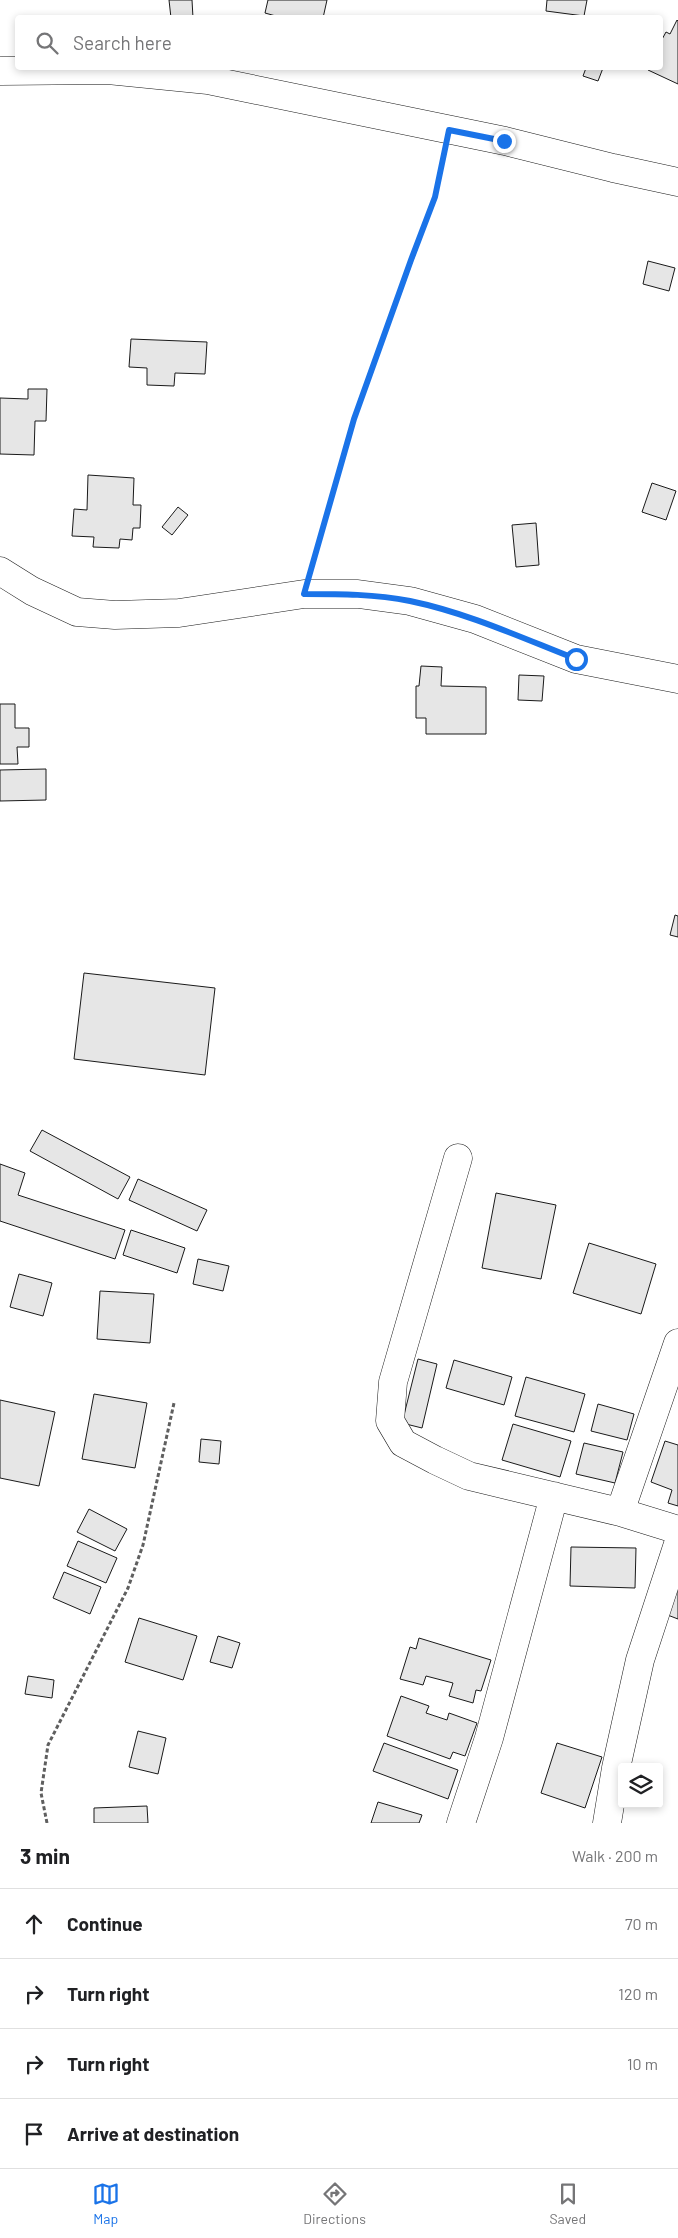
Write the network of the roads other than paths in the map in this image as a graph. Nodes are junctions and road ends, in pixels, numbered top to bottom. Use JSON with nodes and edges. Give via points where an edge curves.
{"nodes":[{"id":1,"x":0,"y":72,"type":"edge"},
{"id":2,"x":678,"y":182,"type":"edge"},
{"id":3,"x":0,"y":571,"type":"edge"},
{"id":4,"x":678,"y":679,"type":"edge"},
{"id":5,"x":458,"y":1158,"type":"dead end"},
{"id":6,"x":678,"y":1343,"type":"edge"},
{"id":7,"x":554,"y":1496,"type":"junction"},
{"id":8,"x":620,"y":1512,"type":"junction"},
{"id":9,"x":678,"y":1530,"type":"edge"},
{"id":10,"x":678,"y":1544,"type":"edge"},
{"id":11,"x":461,"y":1823,"type":"edge"},
{"id":12,"x":607,"y":1823,"type":"edge"}],
"edges":[{"from":1,"to":2,"type":"street","via":[[108,70],[208,80],[504,141]]},
{"from":3,"to":4,"type":"street","via":[[32,591],[77,612],[114,616],[180,613],[304,594],[358,594],[410,601],[475,619],[576,659]]},
{"from":5,"to":7,"type":"street","via":[[393,1382],[390,1421],[403,1443],[435,1460],[470,1476]]},
{"from":6,"to":8,"type":"street"},
{"from":7,"to":8,"type":"street"},
{"from":7,"to":11,"type":"street","via":[[489,1738]]},
{"from":8,"to":9,"type":"street"},
{"from":10,"to":12,"type":"street","via":[[640,1660]]}]}
